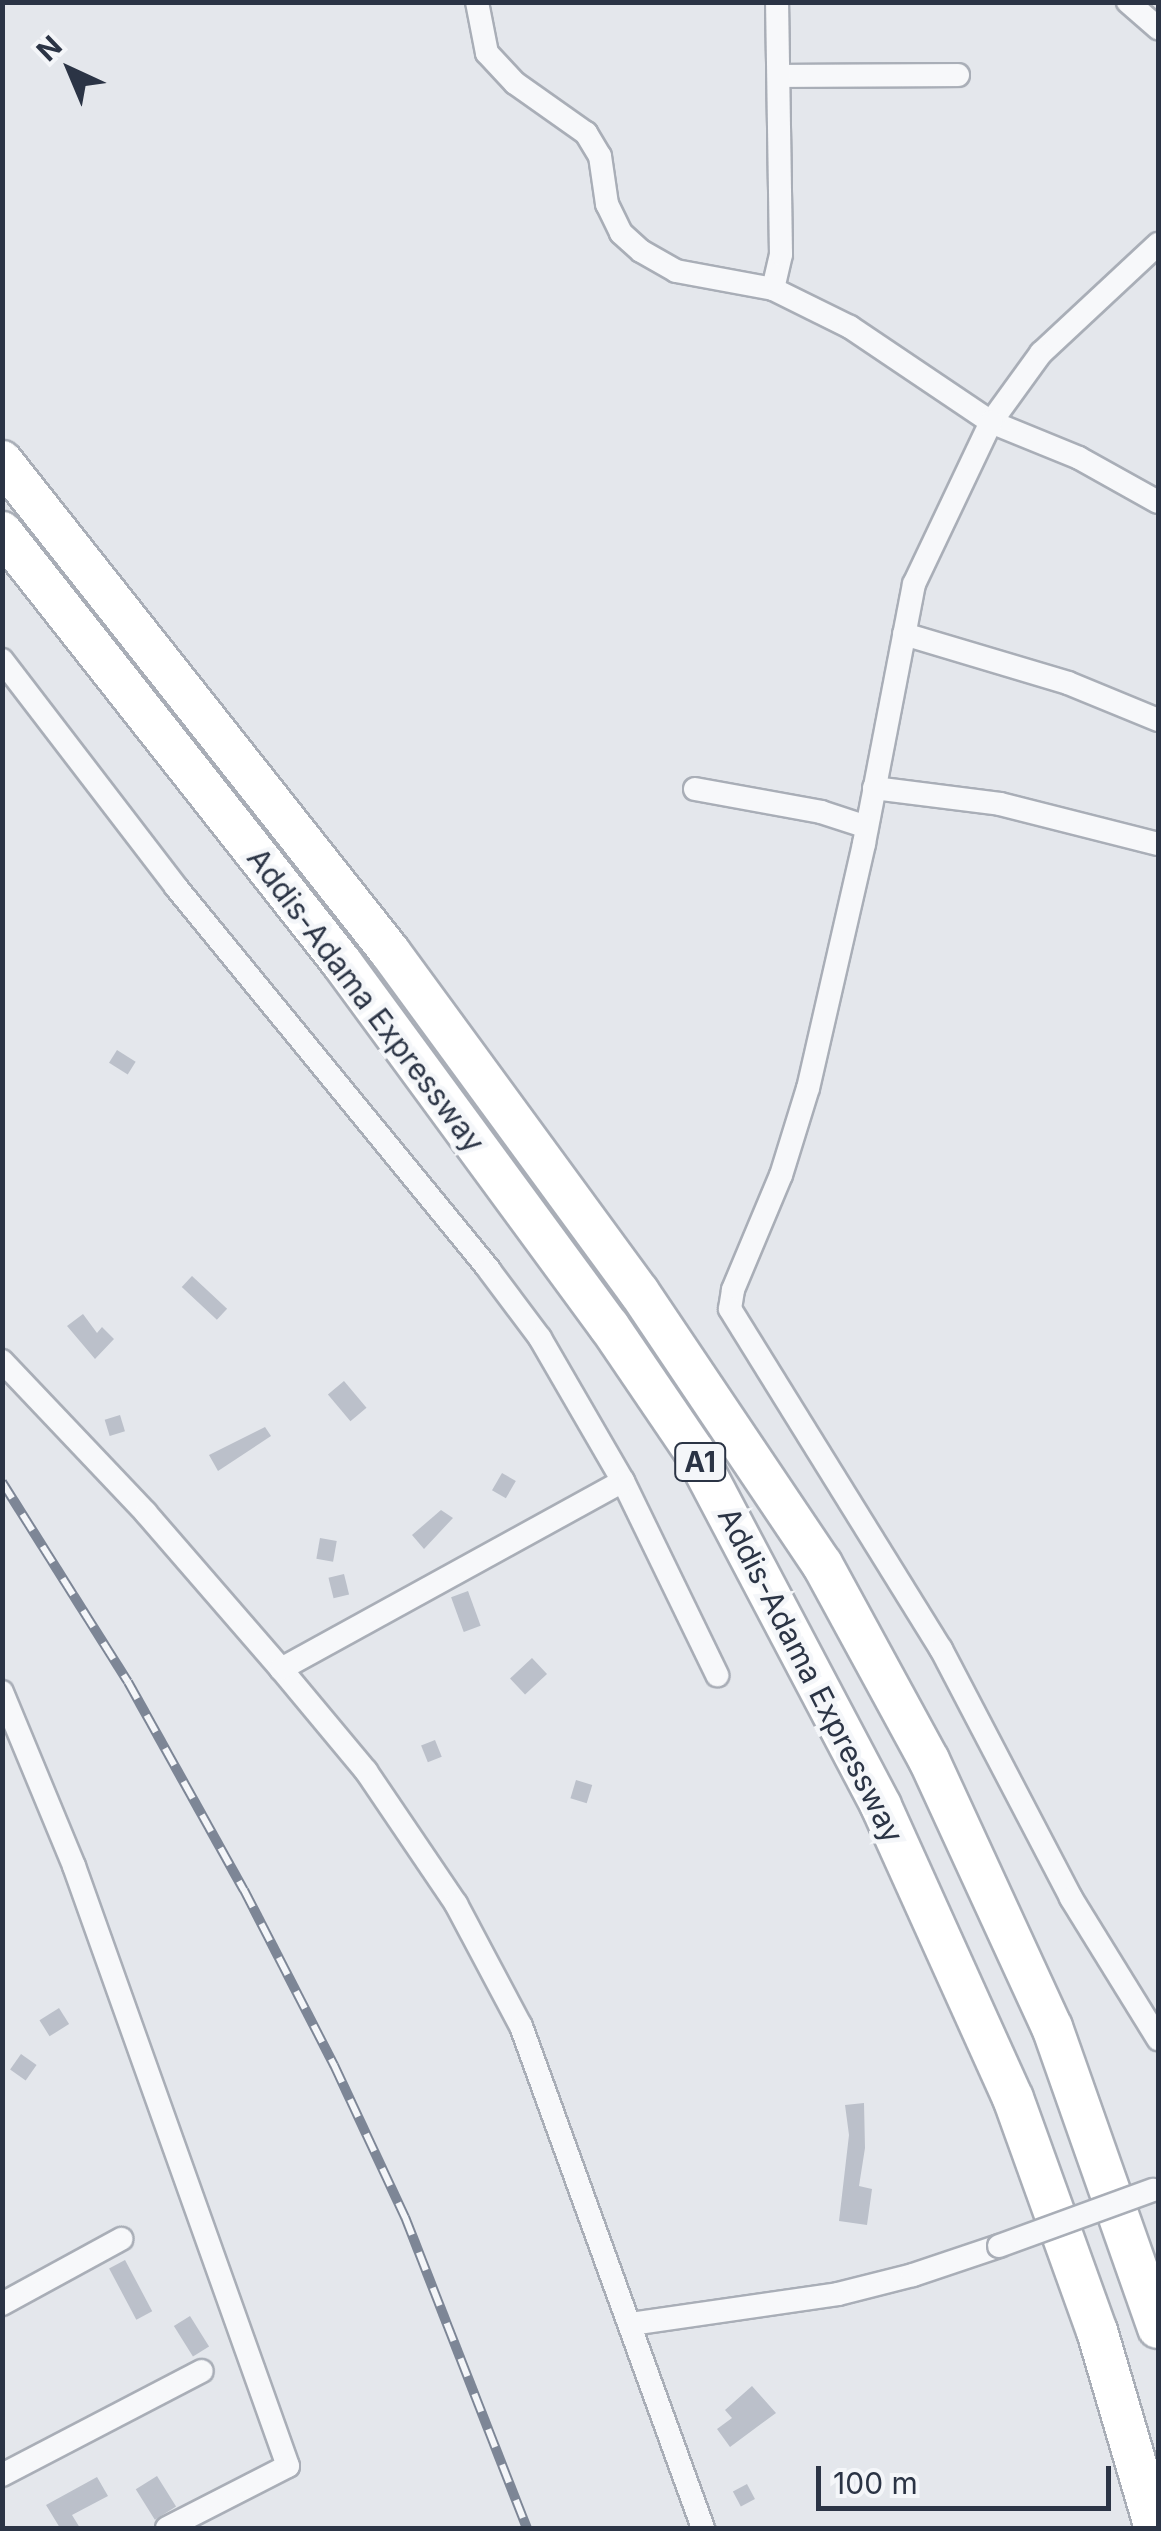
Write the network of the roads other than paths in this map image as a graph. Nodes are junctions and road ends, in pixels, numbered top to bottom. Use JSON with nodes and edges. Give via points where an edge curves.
{"nodes":[{"id":1,"x":478,"y":2,"type":"edge"},
{"id":2,"x":776,"y":2,"type":"edge"},
{"id":3,"x":1128,"y":2,"type":"edge"},
{"id":4,"x":1158,"y":28,"type":"edge"},
{"id":5,"x":958,"y":75,"type":"dead end"},
{"id":6,"x":780,"y":76,"type":"junction"},
{"id":7,"x":1158,"y":244,"type":"edge"},
{"id":8,"x":774,"y":289,"type":"junction"},
{"id":9,"x":990,"y":422,"type":"junction"},
{"id":10,"x":2,"y":461,"type":"edge"},
{"id":11,"x":1158,"y":502,"type":"edge"},
{"id":12,"x":2,"y":532,"type":"edge"},
{"id":13,"x":904,"y":634,"type":"junction"},
{"id":14,"x":2,"y":660,"type":"edge"},
{"id":15,"x":1158,"y":720,"type":"edge"},
{"id":16,"x":874,"y":788,"type":"junction"},
{"id":17,"x":695,"y":789,"type":"dead end"},
{"id":18,"x":867,"y":827,"type":"junction"},
{"id":19,"x":1158,"y":844,"type":"edge"},
{"id":20,"x":2,"y":1361,"type":"edge"},
{"id":21,"x":623,"y":1480,"type":"junction"},
{"id":22,"x":281,"y":1669,"type":"junction"},
{"id":23,"x":717,"y":1675,"type":"dead end"},
{"id":24,"x":2,"y":1692,"type":"edge"},
{"id":25,"x":1158,"y":2039,"type":"edge"},
{"id":26,"x":1156,"y":2189,"type":"edge"},
{"id":27,"x":121,"y":2239,"type":"dead end"},
{"id":28,"x":2,"y":2304,"type":"edge"},
{"id":29,"x":631,"y":2324,"type":"junction"},
{"id":30,"x":1158,"y":2328,"type":"edge"},
{"id":31,"x":202,"y":2371,"type":"dead end"},
{"id":32,"x":2,"y":2476,"type":"edge"},
{"id":33,"x":167,"y":2528,"type":"edge"},
{"id":34,"x":703,"y":2528,"type":"edge"},
{"id":35,"x":1155,"y":2528,"type":"edge"}],
"edges":[{"from":1,"to":8,"type":"street","via":[[487,53],[515,83],[586,133],[600,156],[607,204],[621,233],[676,271]]},
{"from":2,"to":6,"type":"street"},
{"from":3,"to":4,"type":"street"},
{"from":5,"to":6,"type":"street"},
{"from":6,"to":8,"type":"street","via":[[781,254]]},
{"from":7,"to":9,"type":"street","via":[[1040,353]]},
{"from":8,"to":9,"type":"street","via":[[850,327]]},
{"from":9,"to":11,"type":"street","via":[[1079,458]]},
{"from":9,"to":13,"type":"street","via":[[914,584]]},
{"from":10,"to":30,"type":"highway","name":"Addis-Adama Expressway","number":"A1","via":[[390,952],[640,1292],[822,1564],[929,1760],[1052,2028]]},
{"from":12,"to":35,"type":"highway","name":"Addis-Adama Expressway","number":"A1","via":[[342,963],[694,1451],[882,1806],[1013,2098],[1097,2331]]},
{"from":13,"to":15,"type":"street","via":[[1068,683]]},
{"from":13,"to":16,"type":"street"},
{"from":14,"to":21,"type":"street","via":[[176,887],[490,1270],[540,1338]]},
{"from":16,"to":18,"type":"street"},
{"from":16,"to":19,"type":"street","via":[[1000,804]]},
{"from":17,"to":18,"type":"street"},
{"from":18,"to":25,"type":"street","via":[[808,1088],[730,1308],[941,1648],[1071,1898]]},
{"from":20,"to":22,"type":"street"},
{"from":21,"to":22,"type":"street"},
{"from":21,"to":23,"type":"street"},
{"from":22,"to":29,"type":"street","via":[[366,1772],[484,1956],[521,2026]]},
{"from":24,"to":33,"type":"street","via":[[74,1866],[288,2466]]},
{"from":26,"to":29,"type":"street","bridge":true,"via":[[913,2275],[838,2294]]},
{"from":27,"to":28,"type":"street"},
{"from":29,"to":34,"type":"street"},
{"from":31,"to":32,"type":"street"}]}
